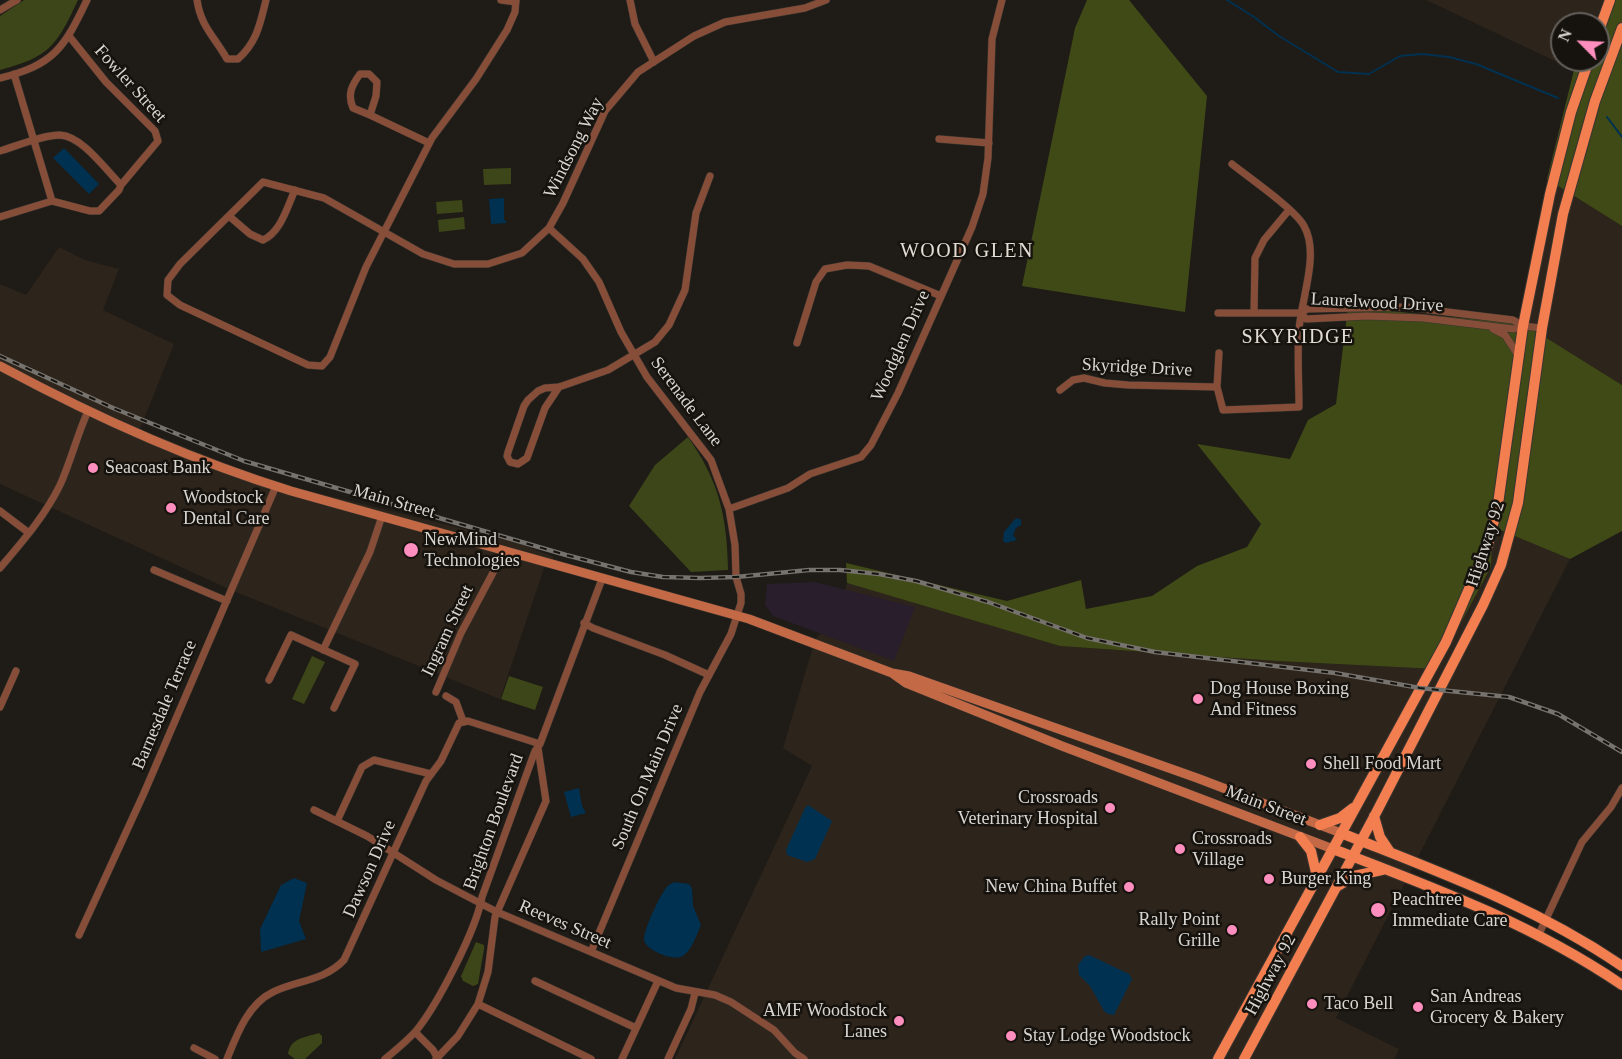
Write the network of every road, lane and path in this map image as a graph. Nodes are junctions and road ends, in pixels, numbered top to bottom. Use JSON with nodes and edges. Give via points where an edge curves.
{"nodes":[{"id":1,"x":17,"y":0,"type":"edge"},
{"id":2,"x":87,"y":0,"type":"edge"},
{"id":3,"x":197,"y":0,"type":"edge"},
{"id":4,"x":266,"y":0,"type":"edge"},
{"id":5,"x":501,"y":0,"type":"edge"},
{"id":6,"x":630,"y":0,"type":"edge"},
{"id":7,"x":826,"y":0,"type":"edge"},
{"id":8,"x":1002,"y":0,"type":"edge"},
{"id":9,"x":516,"y":1,"type":"edge"},
{"id":10,"x":0,"y":10,"type":"edge"},
{"id":11,"x":1622,"y":28,"type":"edge"},
{"id":12,"x":69,"y":36,"type":"junction"},
{"id":13,"x":654,"y":62,"type":"junction"},
{"id":14,"x":1585,"y":72,"type":"edge"},
{"id":15,"x":14,"y":74,"type":"junction"},
{"id":16,"x":0,"y":78,"type":"edge"},
{"id":17,"x":370,"y":115,"type":"junction"},
{"id":18,"x":939,"y":139,"type":"dead end"},
{"id":19,"x":34,"y":141,"type":"junction"},
{"id":20,"x":989,"y":142,"type":"junction"},
{"id":21,"x":429,"y":143,"type":"junction"},
{"id":22,"x":0,"y":151,"type":"edge"},
{"id":23,"x":1232,"y":164,"type":"dead end"},
{"id":24,"x":710,"y":176,"type":"dead end"},
{"id":25,"x":121,"y":185,"type":"junction"},
{"id":26,"x":295,"y":190,"type":"junction"},
{"id":27,"x":52,"y":201,"type":"junction"},
{"id":28,"x":1289,"y":210,"type":"junction"},
{"id":29,"x":229,"y":216,"type":"junction"},
{"id":30,"x":0,"y":217,"type":"edge"},
{"id":31,"x":549,"y":228,"type":"junction"},
{"id":32,"x":384,"y":233,"type":"junction"},
{"id":33,"x":941,"y":296,"type":"junction"},
{"id":34,"x":1218,"y":313,"type":"dead end"},
{"id":35,"x":1254,"y":313,"type":"junction"},
{"id":36,"x":1301,"y":313,"type":"junction"},
{"id":37,"x":1522,"y":326,"type":"junction"},
{"id":38,"x":1488,"y":327,"type":"junction"},
{"id":39,"x":1542,"y":328,"type":"junction"},
{"id":40,"x":796,"y":343,"type":"dead end"},
{"id":41,"x":1219,"y":353,"type":"dead end"},
{"id":42,"x":1518,"y":355,"type":"junction"},
{"id":43,"x":634,"y":356,"type":"junction"},
{"id":44,"x":0,"y":366,"type":"edge"},
{"id":45,"x":559,"y":387,"type":"junction"},
{"id":46,"x":1217,"y":387,"type":"junction"},
{"id":47,"x":1060,"y":390,"type":"dead end"},
{"id":48,"x":88,"y":411,"type":"junction"},
{"id":49,"x":276,"y":486,"type":"junction"},
{"id":50,"x":729,"y":509,"type":"junction"},
{"id":51,"x":0,"y":510,"type":"edge"},
{"id":52,"x":382,"y":516,"type":"junction"},
{"id":53,"x":29,"y":533,"type":"junction"},
{"id":54,"x":505,"y":550,"type":"junction"},
{"id":55,"x":0,"y":568,"type":"edge"},
{"id":56,"x":154,"y":570,"type":"dead end"},
{"id":57,"x":602,"y":579,"type":"junction"},
{"id":58,"x":227,"y":601,"type":"junction"},
{"id":59,"x":737,"y":617,"type":"junction"},
{"id":60,"x":584,"y":623,"type":"junction"},
{"id":61,"x":1454,"y":625,"type":"junction"},
{"id":62,"x":1469,"y":631,"type":"junction"},
{"id":63,"x":323,"y":650,"type":"junction"},
{"id":64,"x":16,"y":671,"type":"dead end"},
{"id":65,"x":892,"y":673,"type":"junction"},
{"id":66,"x":709,"y":675,"type":"junction"},
{"id":67,"x":269,"y":680,"type":"dead end"},
{"id":68,"x":436,"y":692,"type":"dead end"},
{"id":69,"x":446,"y":696,"type":"dead end"},
{"id":70,"x":0,"y":707,"type":"edge"},
{"id":71,"x":334,"y":708,"type":"dead end"},
{"id":72,"x":463,"y":721,"type":"junction"},
{"id":73,"x":539,"y":746,"type":"junction"},
{"id":74,"x":431,"y":774,"type":"junction"},
{"id":75,"x":1622,"y":789,"type":"edge"},
{"id":76,"x":1357,"y":804,"type":"junction"},
{"id":77,"x":314,"y":810,"type":"dead end"},
{"id":78,"x":1374,"y":816,"type":"junction"},
{"id":79,"x":337,"y":821,"type":"junction"},
{"id":80,"x":1320,"y":825,"type":"junction"},
{"id":81,"x":1341,"y":833,"type":"junction"},
{"id":82,"x":1300,"y":837,"type":"junction"},
{"id":83,"x":1361,"y":841,"type":"junction"},
{"id":84,"x":1333,"y":849,"type":"junction"},
{"id":85,"x":1390,"y":852,"type":"junction"},
{"id":86,"x":394,"y":853,"type":"junction"},
{"id":87,"x":1352,"y":857,"type":"junction"},
{"id":88,"x":1385,"y":870,"type":"junction"},
{"id":89,"x":1317,"y":877,"type":"junction"},
{"id":90,"x":1336,"y":888,"type":"junction"},
{"id":91,"x":480,"y":904,"type":"junction"},
{"id":92,"x":497,"y":912,"type":"junction"},
{"id":93,"x":1546,"y":920,"type":"junction"},
{"id":94,"x":1539,"y":934,"type":"junction"},
{"id":95,"x":79,"y":935,"type":"dead end"},
{"id":96,"x":591,"y":952,"type":"junction"},
{"id":97,"x":1622,"y":966,"type":"edge"},
{"id":98,"x":535,"y":981,"type":"dead end"},
{"id":99,"x":658,"y":981,"type":"junction"},
{"id":100,"x":1622,"y":985,"type":"edge"},
{"id":101,"x":695,"y":993,"type":"junction"},
{"id":102,"x":478,"y":1004,"type":"junction"},
{"id":103,"x":636,"y":1028,"type":"junction"},
{"id":104,"x":415,"y":1032,"type":"junction"},
{"id":105,"x":194,"y":1048,"type":"dead end"},
{"id":106,"x":215,"y":1059,"type":"edge"},
{"id":107,"x":227,"y":1059,"type":"edge"},
{"id":108,"x":385,"y":1059,"type":"edge"},
{"id":109,"x":437,"y":1059,"type":"edge"},
{"id":110,"x":591,"y":1059,"type":"edge"},
{"id":111,"x":622,"y":1059,"type":"edge"},
{"id":112,"x":668,"y":1059,"type":"edge"},
{"id":113,"x":804,"y":1059,"type":"edge"},
{"id":114,"x":1218,"y":1059,"type":"edge"},
{"id":115,"x":1244,"y":1059,"type":"edge"}],
"edges":[{"from":1,"to":10,"type":"street"},
{"from":2,"to":12,"type":"street"},
{"from":3,"to":4,"type":"street","via":[[203,25],[227,59],[238,59],[256,38]]},
{"from":5,"to":9,"type":"street"},
{"from":6,"to":13,"type":"street","via":[[636,24]]},
{"from":7,"to":13,"type":"street","name":"Windsong Way","via":[[805,8],[724,22]]},
{"from":8,"to":20,"type":"street","name":"Woodglen Drive","via":[[992,39]]},
{"from":9,"to":21,"type":"street","name":"Windsong Way","via":[[507,30]]},
{"from":11,"to":39,"type":"main road","name":"Highway 92","via":[[1567,194]]},
{"from":12,"to":15,"type":"street","via":[[44,62]]},
{"from":12,"to":25,"type":"street","name":"Fowler Street","via":[[98,73],[158,135],[156,146]]},
{"from":13,"to":31,"type":"street","name":"Windsong Way","via":[[638,72],[605,111]]},
{"from":14,"to":37,"type":"main road","name":"Highway 92","via":[[1550,194]]},
{"from":15,"to":16,"type":"street"},
{"from":15,"to":19,"type":"street"},
{"from":17,"to":17,"type":"street","via":[[377,82],[369,74],[360,74],[349,99],[353,108]]},
{"from":17,"to":21,"type":"street"},
{"from":18,"to":20,"type":"street"},
{"from":19,"to":22,"type":"street"},
{"from":19,"to":25,"type":"street","via":[[59,135],[76,140]]},
{"from":19,"to":27,"type":"street"},
{"from":20,"to":33,"type":"street","name":"Woodglen Drive","via":[[983,194]]},
{"from":21,"to":32,"type":"street","name":"Windsong Way"},
{"from":23,"to":28,"type":"street"},
{"from":24,"to":43,"type":"street","via":[[696,213],[681,301],[663,334]]},
{"from":25,"to":27,"type":"street","name":"Fowler Street","via":[[99,211]]},
{"from":26,"to":29,"type":"street","name":"Windsong Way","via":[[262,182]]},
{"from":26,"to":29,"type":"street","via":[[275,231],[263,240]]},
{"from":26,"to":32,"type":"street","name":"Windsong Way","via":[[324,198]]},
{"from":27,"to":30,"type":"street"},
{"from":28,"to":35,"type":"street","via":[[1264,240],[1255,258]]},
{"from":28,"to":36,"type":"street","via":[[1304,224],[1310,251]]},
{"from":29,"to":32,"type":"street","name":"Windsong Way","via":[[180,264],[168,280],[167,295],[180,305],[309,364],[322,366],[330,357]]},
{"from":31,"to":32,"type":"street","name":"Windsong Way","via":[[522,253],[488,264],[454,264],[423,254]]},
{"from":31,"to":43,"type":"street","name":"Serenade Lane","via":[[583,259],[599,282]]},
{"from":33,"to":40,"type":"street","via":[[869,266],[825,269],[816,282]]},
{"from":33,"to":50,"type":"street","name":"Woodglen Drive","via":[[898,393],[861,456]]},
{"from":34,"to":35,"type":"street","name":"Laurelwood Drive"},
{"from":35,"to":36,"type":"street","name":"Laurelwood Drive"},
{"from":36,"to":37,"type":"street","name":"Laurelwood Drive","via":[[1308,309],[1406,307],[1513,320]]},
{"from":36,"to":38,"type":"street","name":"Laurelwood Drive","via":[[1306,319],[1412,317]]},
{"from":36,"to":46,"type":"street","name":"Skyridge Drive","via":[[1299,407],[1223,410]]},
{"from":37,"to":38,"type":"street","name":"Laurelwood Drive"},
{"from":37,"to":39,"type":"street","name":"Laurelwood Drive"},
{"from":37,"to":42,"type":"main road","name":"Highway 92"},
{"from":38,"to":42,"type":"street","name":"Laurelwood Drive","via":[[1505,335]]},
{"from":39,"to":62,"type":"main road","name":"Highway 92","via":[[1518,503],[1501,565]]},
{"from":41,"to":46,"type":"street","name":"Skyridge Drive"},
{"from":42,"to":61,"type":"main road","name":"Highway 92","via":[[1495,520]]},
{"from":43,"to":45,"type":"street","via":[[608,370]]},
{"from":43,"to":50,"type":"street","name":"Serenade Lane","via":[[711,460]]},
{"from":44,"to":48,"type":"main road","name":"Main Street"},
{"from":45,"to":45,"type":"street","via":[[544,388],[528,400],[508,452],[510,462],[518,464],[526,458],[545,408]]},
{"from":46,"to":47,"type":"street","name":"Skyridge Drive","via":[[1105,383],[1084,378],[1073,380]]},
{"from":48,"to":49,"type":"main road","name":"Main Street","via":[[202,461]]},
{"from":48,"to":53,"type":"street","via":[[59,486]]},
{"from":49,"to":52,"type":"main road","name":"Main Street"},
{"from":49,"to":58,"type":"street","name":"Barnesdale Terrace"},
{"from":50,"to":59,"type":"street","name":"Serenade Lane","via":[[741,594]]},
{"from":51,"to":53,"type":"street"},
{"from":52,"to":54,"type":"main road","name":"Main Street"},
{"from":52,"to":63,"type":"street","via":[[370,552]]},
{"from":53,"to":55,"type":"street"},
{"from":54,"to":57,"type":"main road","name":"Main Street"},
{"from":54,"to":68,"type":"street","name":"Ingram Street","via":[[461,633]]},
{"from":56,"to":58,"type":"street"},
{"from":57,"to":59,"type":"main road","name":"Main Street"},
{"from":57,"to":60,"type":"street","name":"Brighton Boulevard"},
{"from":58,"to":95,"type":"street","name":"Barnesdale Terrace"},
{"from":59,"to":65,"type":"main road","name":"Main Street"},
{"from":59,"to":66,"type":"street","name":"South On Main Drive"},
{"from":60,"to":66,"type":"street"},
{"from":60,"to":73,"type":"street","name":"Brighton Boulevard"},
{"from":61,"to":62,"type":"main road"},
{"from":61,"to":76,"type":"main road","name":"Highway 92"},
{"from":62,"to":78,"type":"main road","name":"Highway 92"},
{"from":63,"to":67,"type":"street","via":[[291,635]]},
{"from":63,"to":71,"type":"street","via":[[355,664]]},
{"from":64,"to":70,"type":"street"},
{"from":65,"to":80,"type":"main road","name":"Main Street","via":[[909,675]]},
{"from":65,"to":82,"type":"main road","name":"Main Street","via":[[906,683],[1011,726]]},
{"from":66,"to":96,"type":"street","name":"South On Main Drive"},
{"from":69,"to":72,"type":"street","via":[[456,702]]},
{"from":72,"to":73,"type":"street"},
{"from":72,"to":74,"type":"street","name":"Dawson Drive"},
{"from":73,"to":91,"type":"street","name":"Brighton Boulevard"},
{"from":73,"to":92,"type":"street","via":[[546,801]]},
{"from":74,"to":79,"type":"street","via":[[374,760],[362,767]]},
{"from":74,"to":86,"type":"street","name":"Dawson Drive"},
{"from":75,"to":93,"type":"street","via":[[1582,842]]},
{"from":76,"to":80,"type":"main road","via":[[1340,818]]},
{"from":76,"to":81,"type":"main road","name":"Highway 92"},
{"from":77,"to":79,"type":"street","name":"Reeves Street"},
{"from":78,"to":83,"type":"main road","name":"Highway 92"},
{"from":78,"to":85,"type":"main road","via":[[1380,837]]},
{"from":79,"to":86,"type":"street","name":"Reeves Street"},
{"from":80,"to":81,"type":"main road","name":"Main Street"},
{"from":81,"to":83,"type":"main road","name":"Main Street"},
{"from":81,"to":84,"type":"main road","name":"Highway 92"},
{"from":82,"to":84,"type":"main road","name":"Main Street"},
{"from":82,"to":89,"type":"main road","via":[[1311,851]]},
{"from":83,"to":85,"type":"main road","name":"Main Street"},
{"from":83,"to":87,"type":"main road","name":"Highway 92"},
{"from":84,"to":87,"type":"main road","name":"Main Street"},
{"from":84,"to":89,"type":"main road","name":"Highway 92"},
{"from":85,"to":93,"type":"main road","name":"Main Street","via":[[1488,891]]},
{"from":86,"to":91,"type":"street","name":"Reeves Street"},
{"from":86,"to":107,"type":"street","name":"Dawson Drive","via":[[344,960],[323,976],[261,1000],[250,1012]]},
{"from":87,"to":88,"type":"main road","name":"Main Street"},
{"from":87,"to":90,"type":"main road","name":"Highway 92"},
{"from":88,"to":90,"type":"main road","via":[[1354,876]]},
{"from":88,"to":94,"type":"main road","name":"Main Street"},
{"from":89,"to":114,"type":"main road","name":"Highway 92"},
{"from":90,"to":115,"type":"main road","name":"Highway 92"},
{"from":91,"to":92,"type":"street","name":"Reeves Street"},
{"from":91,"to":104,"type":"street","name":"Brighton Boulevard","via":[[451,972]]},
{"from":92,"to":96,"type":"street","name":"Reeves Street"},
{"from":92,"to":102,"type":"street","via":[[492,924],[488,972]]},
{"from":93,"to":94,"type":"street"},
{"from":93,"to":97,"type":"main road","name":"Main Street"},
{"from":94,"to":100,"type":"main road","name":"Main Street"},
{"from":96,"to":99,"type":"street","name":"Reeves Street"},
{"from":98,"to":103,"type":"street"},
{"from":99,"to":101,"type":"street","name":"Reeves Street"},
{"from":99,"to":103,"type":"street"},
{"from":101,"to":112,"type":"street"},
{"from":101,"to":113,"type":"street","name":"Reeves Street","via":[[731,1002],[774,1030]]},
{"from":102,"to":109,"type":"street","via":[[458,1036]]},
{"from":102,"to":110,"type":"street"},
{"from":103,"to":111,"type":"street"},
{"from":104,"to":108,"type":"street","name":"Brighton Boulevard"},
{"from":104,"to":109,"type":"street"},
{"from":105,"to":106,"type":"street"}]}
